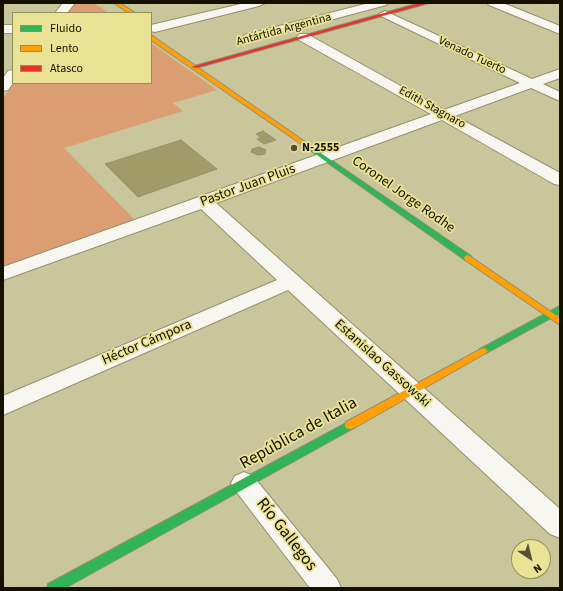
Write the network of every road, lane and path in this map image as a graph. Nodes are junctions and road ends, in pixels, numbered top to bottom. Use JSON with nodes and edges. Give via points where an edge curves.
{"nodes":[{"id":1,"x":68,"y":3,"type":"edge"},
{"id":2,"x":259,"y":3,"type":"edge"},
{"id":3,"x":426,"y":3,"type":"edge"},
{"id":4,"x":493,"y":3,"type":"edge"},
{"id":5,"x":115,"y":9,"type":"edge"},
{"id":6,"x":383,"y":9,"type":"edge"},
{"id":7,"x":62,"y":12,"type":"edge"},
{"id":8,"x":128,"y":12,"type":"edge"},
{"id":9,"x":560,"y":30,"type":"edge"},
{"id":10,"x":152,"y":31,"type":"edge"},
{"id":11,"x":303,"y":37,"type":"junction"},
{"id":12,"x":248,"y":38,"type":"dead end"},
{"id":13,"x":206,"y":63,"type":"junction"},
{"id":14,"x":194,"y":67,"type":"junction"},
{"id":15,"x":219,"y":72,"type":"dead end"},
{"id":16,"x":560,"y":73,"type":"edge"},
{"id":17,"x":12,"y":74,"type":"edge"},
{"id":18,"x":531,"y":84,"type":"junction"},
{"id":19,"x":3,"y":87,"type":"edge"},
{"id":20,"x":560,"y":97,"type":"edge"},
{"id":21,"x":444,"y":115,"type":"junction"},
{"id":22,"x":334,"y":153,"type":"junction"},
{"id":23,"x":560,"y":164,"type":"edge"},
{"id":24,"x":543,"y":171,"type":"junction"},
{"id":25,"x":560,"y":180,"type":"edge"},
{"id":26,"x":204,"y":202,"type":"junction"},
{"id":27,"x":3,"y":274,"type":"edge"},
{"id":28,"x":290,"y":281,"type":"junction"},
{"id":29,"x":560,"y":309,"type":"edge"},
{"id":30,"x":550,"y":314,"type":"junction"},
{"id":31,"x":560,"y":322,"type":"edge"},
{"id":32,"x":411,"y":391,"type":"junction"},
{"id":33,"x":3,"y":406,"type":"edge"},
{"id":34,"x":244,"y":483,"type":"junction"},
{"id":35,"x":560,"y":526,"type":"edge"},
{"id":36,"x":53,"y":588,"type":"edge"},
{"id":37,"x":327,"y":588,"type":"edge"}],
"edges":[{"from":1,"to":7,"type":"street"},
{"from":2,"to":10,"type":"street"},
{"from":3,"to":6,"type":"main road","name":"Antártida Argentina"},
{"from":4,"to":9,"type":"street"},
{"from":5,"to":8,"type":"main road"},
{"from":6,"to":11,"type":"main road","name":"Antártida Argentina"},
{"from":6,"to":12,"type":"street"},
{"from":6,"to":18,"type":"street","name":"Venado Tuerto"},
{"from":10,"to":13,"type":"main road"},
{"from":10,"to":14,"type":"main road","name":"Coronel Jorge Rodhe"},
{"from":11,"to":13,"type":"main road","name":"Antártida Argentina"},
{"from":11,"to":21,"type":"street","name":"Edith Stagnaro"},
{"from":13,"to":14,"type":"main road","name":"Antártida Argentina"},
{"from":13,"to":15,"type":"main road"},
{"from":14,"to":22,"type":"main road","name":"Coronel Jorge Rodhe"},
{"from":16,"to":18,"type":"street","name":"Pastor Juan Pluis"},
{"from":17,"to":19,"type":"street"},
{"from":18,"to":20,"type":"street","name":"Venado Tuerto"},
{"from":18,"to":21,"type":"street","name":"Pastor Juan Pluis"},
{"from":21,"to":22,"type":"street","name":"Pastor Juan Pluis"},
{"from":21,"to":24,"type":"street","name":"Edith Stagnaro"},
{"from":22,"to":26,"type":"street","name":"Pastor Juan Pluis"},
{"from":22,"to":30,"type":"main road","name":"Coronel Jorge Rodhe"},
{"from":23,"to":24,"type":"street"},
{"from":24,"to":25,"type":"street","name":"Edith Stagnaro"},
{"from":26,"to":27,"type":"street","name":"Pastor Juan Pluis"},
{"from":26,"to":28,"type":"street","name":"Estanislao Gassowski"},
{"from":28,"to":32,"type":"street","name":"Estanislao Gassowski"},
{"from":28,"to":33,"type":"street","name":"Héctor Cámpora"},
{"from":29,"to":30,"type":"main road","name":"República de Italia"},
{"from":30,"to":31,"type":"main road","name":"Coronel Jorge Rodhe"},
{"from":30,"to":32,"type":"main road","name":"República de Italia"},
{"from":32,"to":34,"type":"main road","name":"República de Italia"},
{"from":32,"to":35,"type":"street","name":"Estanislao Gassowski"},
{"from":34,"to":36,"type":"main road","name":"República de Italia"},
{"from":34,"to":37,"type":"street","name":"Río Gallegos"}]}
